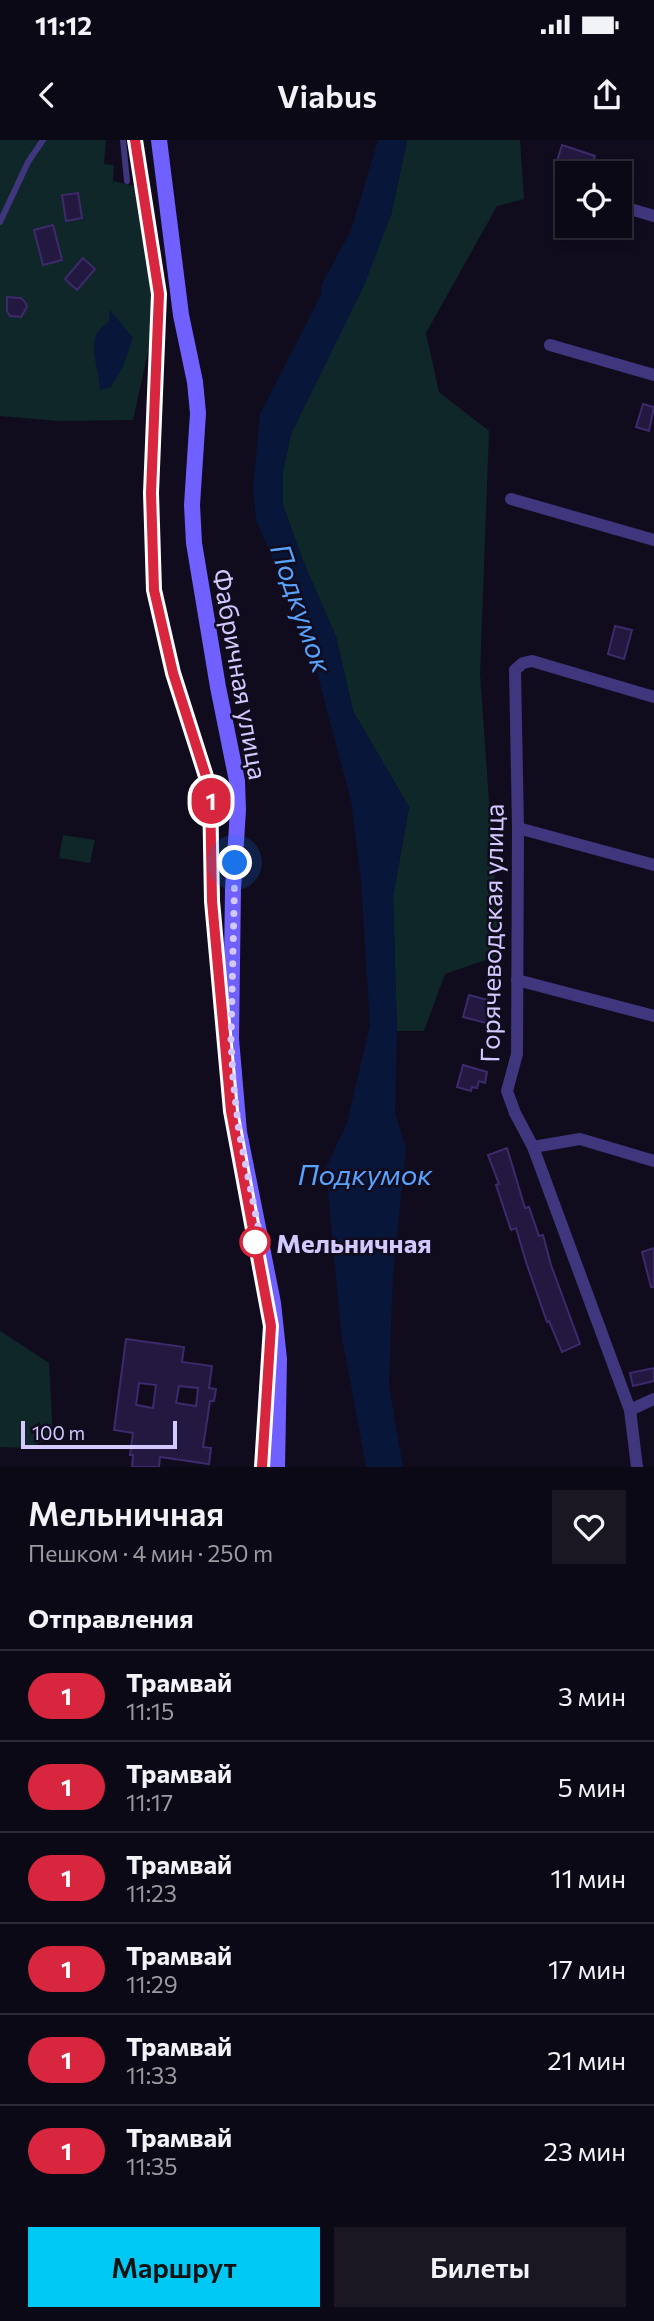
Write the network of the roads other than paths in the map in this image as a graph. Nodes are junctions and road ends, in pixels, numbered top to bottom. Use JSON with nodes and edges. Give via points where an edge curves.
{"nodes":[{"id":1,"x":43,"y":140,"type":"edge"},
{"id":2,"x":123,"y":140,"type":"edge"},
{"id":3,"x":159,"y":140,"type":"edge"},
{"id":4,"x":127,"y":181,"type":"dead end"},
{"id":5,"x":632,"y":210,"type":"edge"},
{"id":6,"x":654,"y":216,"type":"edge"},
{"id":7,"x":0,"y":222,"type":"edge"},
{"id":8,"x":550,"y":345,"type":"dead end"},
{"id":9,"x":654,"y":375,"type":"edge"},
{"id":10,"x":511,"y":499,"type":"dead end"},
{"id":11,"x":654,"y":540,"type":"edge"},
{"id":12,"x":654,"y":697,"type":"edge"},
{"id":13,"x":517,"y":828,"type":"junction"},
{"id":14,"x":654,"y":865,"type":"edge"},
{"id":15,"x":517,"y":980,"type":"junction"},
{"id":16,"x":654,"y":1016,"type":"edge"},
{"id":17,"x":533,"y":1147,"type":"junction"},
{"id":18,"x":654,"y":1161,"type":"edge"},
{"id":19,"x":654,"y":1399,"type":"edge"},
{"id":20,"x":630,"y":1410,"type":"junction"},
{"id":21,"x":277,"y":1467,"type":"edge"},
{"id":22,"x":637,"y":1467,"type":"edge"}],
"edges":[{"from":1,"to":7,"type":"lane"},
{"from":2,"to":4,"type":"lane"},
{"from":3,"to":21,"type":"main road","name":"Фабричная улица","via":[[198,414],[191,505],[194,542],[237,782],[232,1053],[239,1132],[273,1303],[279,1359]]},
{"from":5,"to":6,"type":"street"},
{"from":8,"to":9,"type":"street"},
{"from":10,"to":11,"type":"street"},
{"from":12,"to":13,"type":"street","name":"Горячеводская улица","via":[[532,661],[515,670]]},
{"from":13,"to":14,"type":"street"},
{"from":13,"to":15,"type":"street","name":"Горячеводская улица"},
{"from":15,"to":16,"type":"street"},
{"from":15,"to":17,"type":"street","name":"Горячеводская улица","via":[[517,1054],[507,1091]]},
{"from":17,"to":18,"type":"street","via":[[580,1139]]},
{"from":17,"to":20,"type":"street","name":"Горячеводская улица"},
{"from":19,"to":20,"type":"street"},
{"from":20,"to":22,"type":"street","name":"Горячеводская улица"}]}
